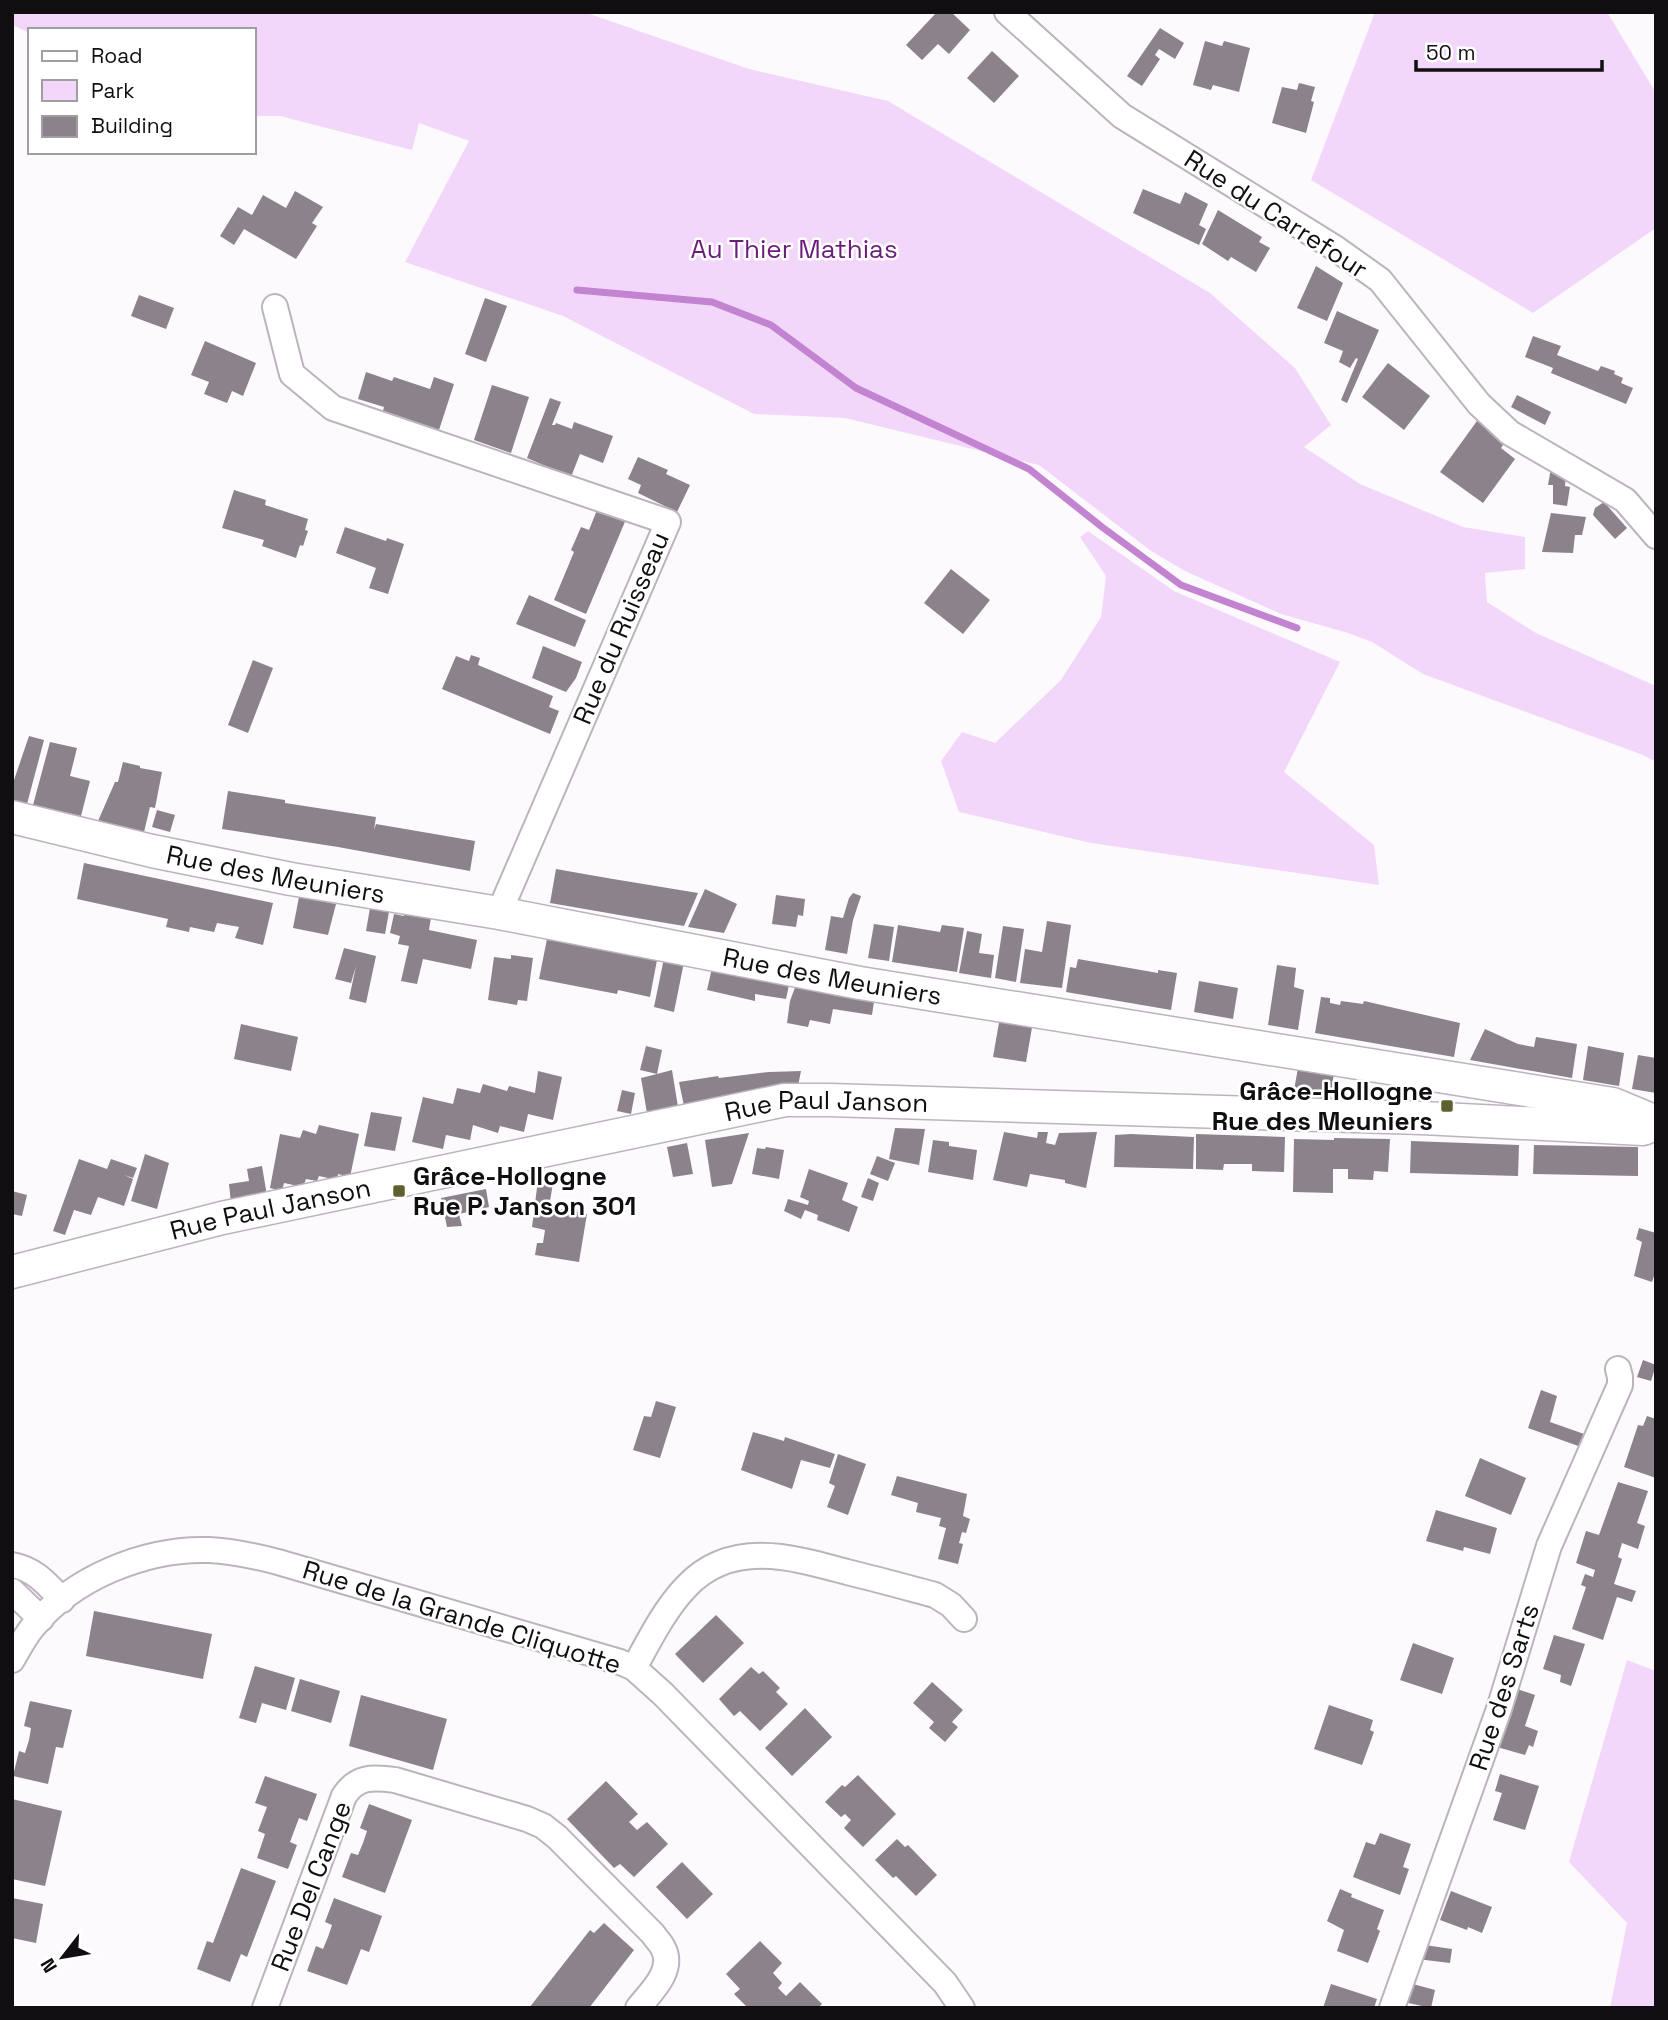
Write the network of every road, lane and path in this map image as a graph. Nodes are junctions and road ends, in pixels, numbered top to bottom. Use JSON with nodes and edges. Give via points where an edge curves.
{"nodes":[{"id":1,"x":1007,"y":12,"type":"edge"},
{"id":2,"x":275,"y":307,"type":"dead end"},
{"id":3,"x":1656,"y":536,"type":"edge"},
{"id":4,"x":12,"y":817,"type":"edge"},
{"id":5,"x":499,"y":913,"type":"junction"},
{"id":6,"x":1656,"y":1123,"type":"edge"},
{"id":7,"x":12,"y":1272,"type":"edge"},
{"id":8,"x":1618,"y":1369,"type":"dead end"},
{"id":9,"x":12,"y":1565,"type":"edge"},
{"id":10,"x":12,"y":1591,"type":"edge"},
{"id":11,"x":62,"y":1600,"type":"junction"},
{"id":12,"x":41,"y":1619,"type":"junction"},
{"id":13,"x":964,"y":1619,"type":"dead end"},
{"id":14,"x":12,"y":1660,"type":"edge"},
{"id":15,"x":634,"y":1668,"type":"junction"},
{"id":16,"x":265,"y":2008,"type":"edge"},
{"id":17,"x":638,"y":2008,"type":"edge"},
{"id":18,"x":962,"y":2008,"type":"edge"},
{"id":19,"x":1392,"y":2008,"type":"edge"}],
"edges":[{"from":1,"to":3,"type":"street","name":"Rue du Carrefour","via":[[1122,116],[1335,248],[1380,281],[1479,404],[1510,433],[1625,500]]},
{"from":2,"to":5,"type":"street","name":"Rue du Ruisseau","via":[[292,374],[333,408],[668,522]]},
{"from":4,"to":5,"type":"street","name":"Rue des Meuniers","via":[[291,879]]},
{"from":5,"to":6,"type":"street","name":"Rue des Meuniers","via":[[860,983],[1613,1104]]},
{"from":6,"to":7,"type":"street","name":"Rue Paul Janson","via":[[1643,1129],[1422,1118],[785,1100],[222,1218]]},
{"from":8,"to":19,"type":"street","name":"Rue des Sarts","via":[[1615,1398],[1549,1546],[1499,1709]]},
{"from":9,"to":11,"type":"street","via":[[39,1576]]},
{"from":10,"to":12,"type":"street"},
{"from":11,"to":12,"type":"street","name":"Rue de la Grande Cliquotte"},
{"from":11,"to":15,"type":"street","name":"Rue de la Grande Cliquotte","via":[[95,1578],[136,1560],[179,1551],[230,1552],[278,1562]]},
{"from":12,"to":14,"type":"street","name":"Rue de la Grande Cliquotte"},
{"from":13,"to":15,"type":"street","via":[[935,1595],[788,1557],[745,1557],[704,1572],[685,1588]]},
{"from":15,"to":18,"type":"street","name":"Rue de la Grande Cliquotte","via":[[945,1983]]},
{"from":16,"to":17,"type":"street","name":"Rue Del Cange","via":[[344,1796],[351,1785],[380,1778],[527,1819],[557,1837],[664,1950],[667,1967]]}]}
